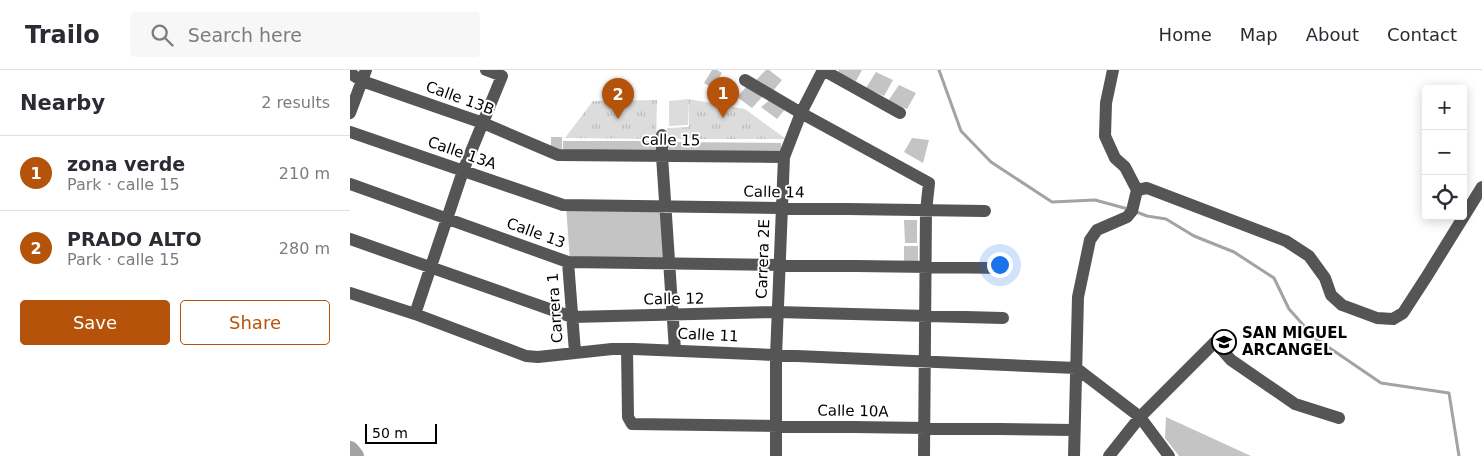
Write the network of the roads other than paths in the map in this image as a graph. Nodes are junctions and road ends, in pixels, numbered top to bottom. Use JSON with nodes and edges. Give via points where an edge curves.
{"nodes":[{"id":1,"x":486,"y":70,"type":"edge"},
{"id":2,"x":823,"y":70,"type":"edge"},
{"id":3,"x":1113,"y":70,"type":"edge"},
{"id":4,"x":350,"y":73,"type":"edge"},
{"id":5,"x":364,"y":75,"type":"edge"},
{"id":6,"x":744,"y":80,"type":"dead end"},
{"id":7,"x":350,"y":113,"type":"edge"},
{"id":8,"x":801,"y":113,"type":"junction"},
{"id":9,"x":900,"y":113,"type":"dead end"},
{"id":10,"x":483,"y":123,"type":"junction"},
{"id":11,"x":350,"y":132,"type":"edge"},
{"id":12,"x":662,"y":135,"type":"dead end"},
{"id":13,"x":558,"y":155,"type":"joint"},
{"id":14,"x":662,"y":156,"type":"junction"},
{"id":15,"x":784,"y":157,"type":"junction"},
{"id":16,"x":463,"y":171,"type":"junction"},
{"id":17,"x":350,"y":184,"type":"edge"},
{"id":18,"x":1482,"y":187,"type":"edge"},
{"id":19,"x":1137,"y":190,"type":"junction"},
{"id":20,"x":563,"y":205,"type":"joint"},
{"id":21,"x":665,"y":207,"type":"junction"},
{"id":22,"x":781,"y":209,"type":"junction"},
{"id":23,"x":926,"y":211,"type":"junction"},
{"id":24,"x":985,"y":211,"type":"dead end"},
{"id":25,"x":447,"y":218,"type":"junction"},
{"id":26,"x":350,"y":239,"type":"edge"},
{"id":27,"x":568,"y":262,"type":"junction"},
{"id":28,"x":669,"y":263,"type":"junction"},
{"id":29,"x":779,"y":265,"type":"junction"},
{"id":30,"x":430,"y":267,"type":"junction"},
{"id":31,"x":925,"y":267,"type":"junction"},
{"id":32,"x":1006,"y":268,"type":"dead end"},
{"id":33,"x":350,"y":293,"type":"edge"},
{"id":34,"x":777,"y":312,"type":"junction"},
{"id":35,"x":414,"y":314,"type":"junction"},
{"id":36,"x":673,"y":315,"type":"junction"},
{"id":37,"x":924,"y":316,"type":"junction"},
{"id":38,"x":572,"y":317,"type":"junction"},
{"id":39,"x":1003,"y":318,"type":"dead end"},
{"id":40,"x":627,"y":348,"type":"junction"},
{"id":41,"x":675,"y":350,"type":"junction"},
{"id":42,"x":575,"y":352,"type":"junction"},
{"id":43,"x":776,"y":356,"type":"junction"},
{"id":44,"x":923,"y":361,"type":"junction"},
{"id":45,"x":1076,"y":368,"type":"junction"},
{"id":46,"x":1140,"y":417,"type":"junction"},
{"id":47,"x":1340,"y":418,"type":"dead end"},
{"id":48,"x":776,"y":426,"type":"junction"},
{"id":49,"x":924,"y":428,"type":"junction"},
{"id":50,"x":1074,"y":430,"type":"junction"},
{"id":51,"x":776,"y":456,"type":"edge"},
{"id":52,"x":924,"y":456,"type":"edge"},
{"id":53,"x":1074,"y":456,"type":"edge"},
{"id":54,"x":1109,"y":456,"type":"edge"},
{"id":55,"x":1169,"y":456,"type":"edge"}],
"edges":[{"from":1,"to":10,"type":"street","via":[[502,76]]},
{"from":2,"to":8,"type":"street","name":"Carrera 2E"},
{"from":2,"to":9,"type":"street"},
{"from":3,"to":19,"type":"street","via":[[1106,103],[1105,136],[1115,158],[1125,168]]},
{"from":4,"to":5,"type":"street","name":"Calle 13B"},
{"from":5,"to":7,"type":"street"},
{"from":5,"to":10,"type":"street","name":"Calle 13B"},
{"from":6,"to":8,"type":"street"},
{"from":8,"to":15,"type":"street","name":"Carrera 2E"},
{"from":8,"to":23,"type":"street","via":[[929,183]]},
{"from":10,"to":13,"type":"street","name":"Calle 13B"},
{"from":10,"to":16,"type":"street"},
{"from":11,"to":16,"type":"street","name":"Calle 13A"},
{"from":12,"to":14,"type":"street"},
{"from":13,"to":14,"type":"street","name":"calle 15"},
{"from":14,"to":15,"type":"street","name":"calle 15"},
{"from":14,"to":21,"type":"street"},
{"from":15,"to":22,"type":"street","name":"Carrera 2E"},
{"from":16,"to":20,"type":"street","name":"Calle 13A"},
{"from":16,"to":25,"type":"street"},
{"from":17,"to":25,"type":"street","name":"Calle 13"},
{"from":18,"to":19,"type":"street","via":[[1422,284],[1393,319],[1377,318],[1342,305],[1331,296],[1325,278],[1309,256],[1286,241],[1147,188]]},
{"from":19,"to":45,"type":"street","via":[[1127,218],[1097,230],[1090,240],[1078,297]]},
{"from":20,"to":21,"type":"street","name":"Calle 14"},
{"from":21,"to":22,"type":"street","name":"Calle 14"},
{"from":21,"to":28,"type":"street"},
{"from":22,"to":23,"type":"street","name":"Calle 14"},
{"from":22,"to":29,"type":"street","name":"Carrera 2E"},
{"from":23,"to":24,"type":"street","name":"Calle 14"},
{"from":23,"to":31,"type":"street"},
{"from":25,"to":27,"type":"street","name":"Calle 13"},
{"from":25,"to":30,"type":"street"},
{"from":26,"to":30,"type":"street"},
{"from":27,"to":28,"type":"street","name":"Calle 13"},
{"from":27,"to":38,"type":"street","name":"Carrera 1"},
{"from":28,"to":29,"type":"street","name":"Calle 13"},
{"from":28,"to":36,"type":"street"},
{"from":29,"to":31,"type":"street","name":"Calle 13"},
{"from":29,"to":34,"type":"street","name":"Carrera 2E"},
{"from":30,"to":35,"type":"street"},
{"from":30,"to":38,"type":"street"},
{"from":31,"to":32,"type":"street","name":"Calle 13"},
{"from":31,"to":37,"type":"street"},
{"from":33,"to":35,"type":"street","name":"Calle 11"},
{"from":34,"to":36,"type":"street","name":"Calle 12"},
{"from":34,"to":37,"type":"street","name":"Calle 12"},
{"from":34,"to":43,"type":"street","name":"Carrera 2E"},
{"from":35,"to":42,"type":"street","name":"Calle 11","via":[[526,356]]},
{"from":36,"to":38,"type":"street","name":"Calle 12"},
{"from":36,"to":41,"type":"street"},
{"from":37,"to":39,"type":"street","name":"Calle 12"},
{"from":37,"to":44,"type":"street"},
{"from":38,"to":42,"type":"street","name":"Carrera 1"},
{"from":40,"to":41,"type":"street","name":"Calle 11"},
{"from":40,"to":42,"type":"street","name":"Calle 11"},
{"from":40,"to":48,"type":"street","name":"Calle 10A","via":[[628,416],[632,424]]},
{"from":41,"to":43,"type":"street","name":"Calle 11"},
{"from":43,"to":44,"type":"street","name":"Calle 11"},
{"from":43,"to":48,"type":"street","name":"Carrera 2E"},
{"from":44,"to":45,"type":"street","name":"Calle 11"},
{"from":44,"to":49,"type":"street"},
{"from":45,"to":46,"type":"street"},
{"from":45,"to":50,"type":"street"},
{"from":46,"to":47,"type":"street","via":[[1215,342],[1231,360],[1296,404]]},
{"from":46,"to":54,"type":"street"},
{"from":46,"to":55,"type":"street"},
{"from":48,"to":49,"type":"street","name":"Calle 10A"},
{"from":48,"to":51,"type":"street","name":"Carrera 2E"},
{"from":49,"to":50,"type":"street","name":"Calle 10A"},
{"from":49,"to":52,"type":"street"},
{"from":50,"to":53,"type":"street"}]}
